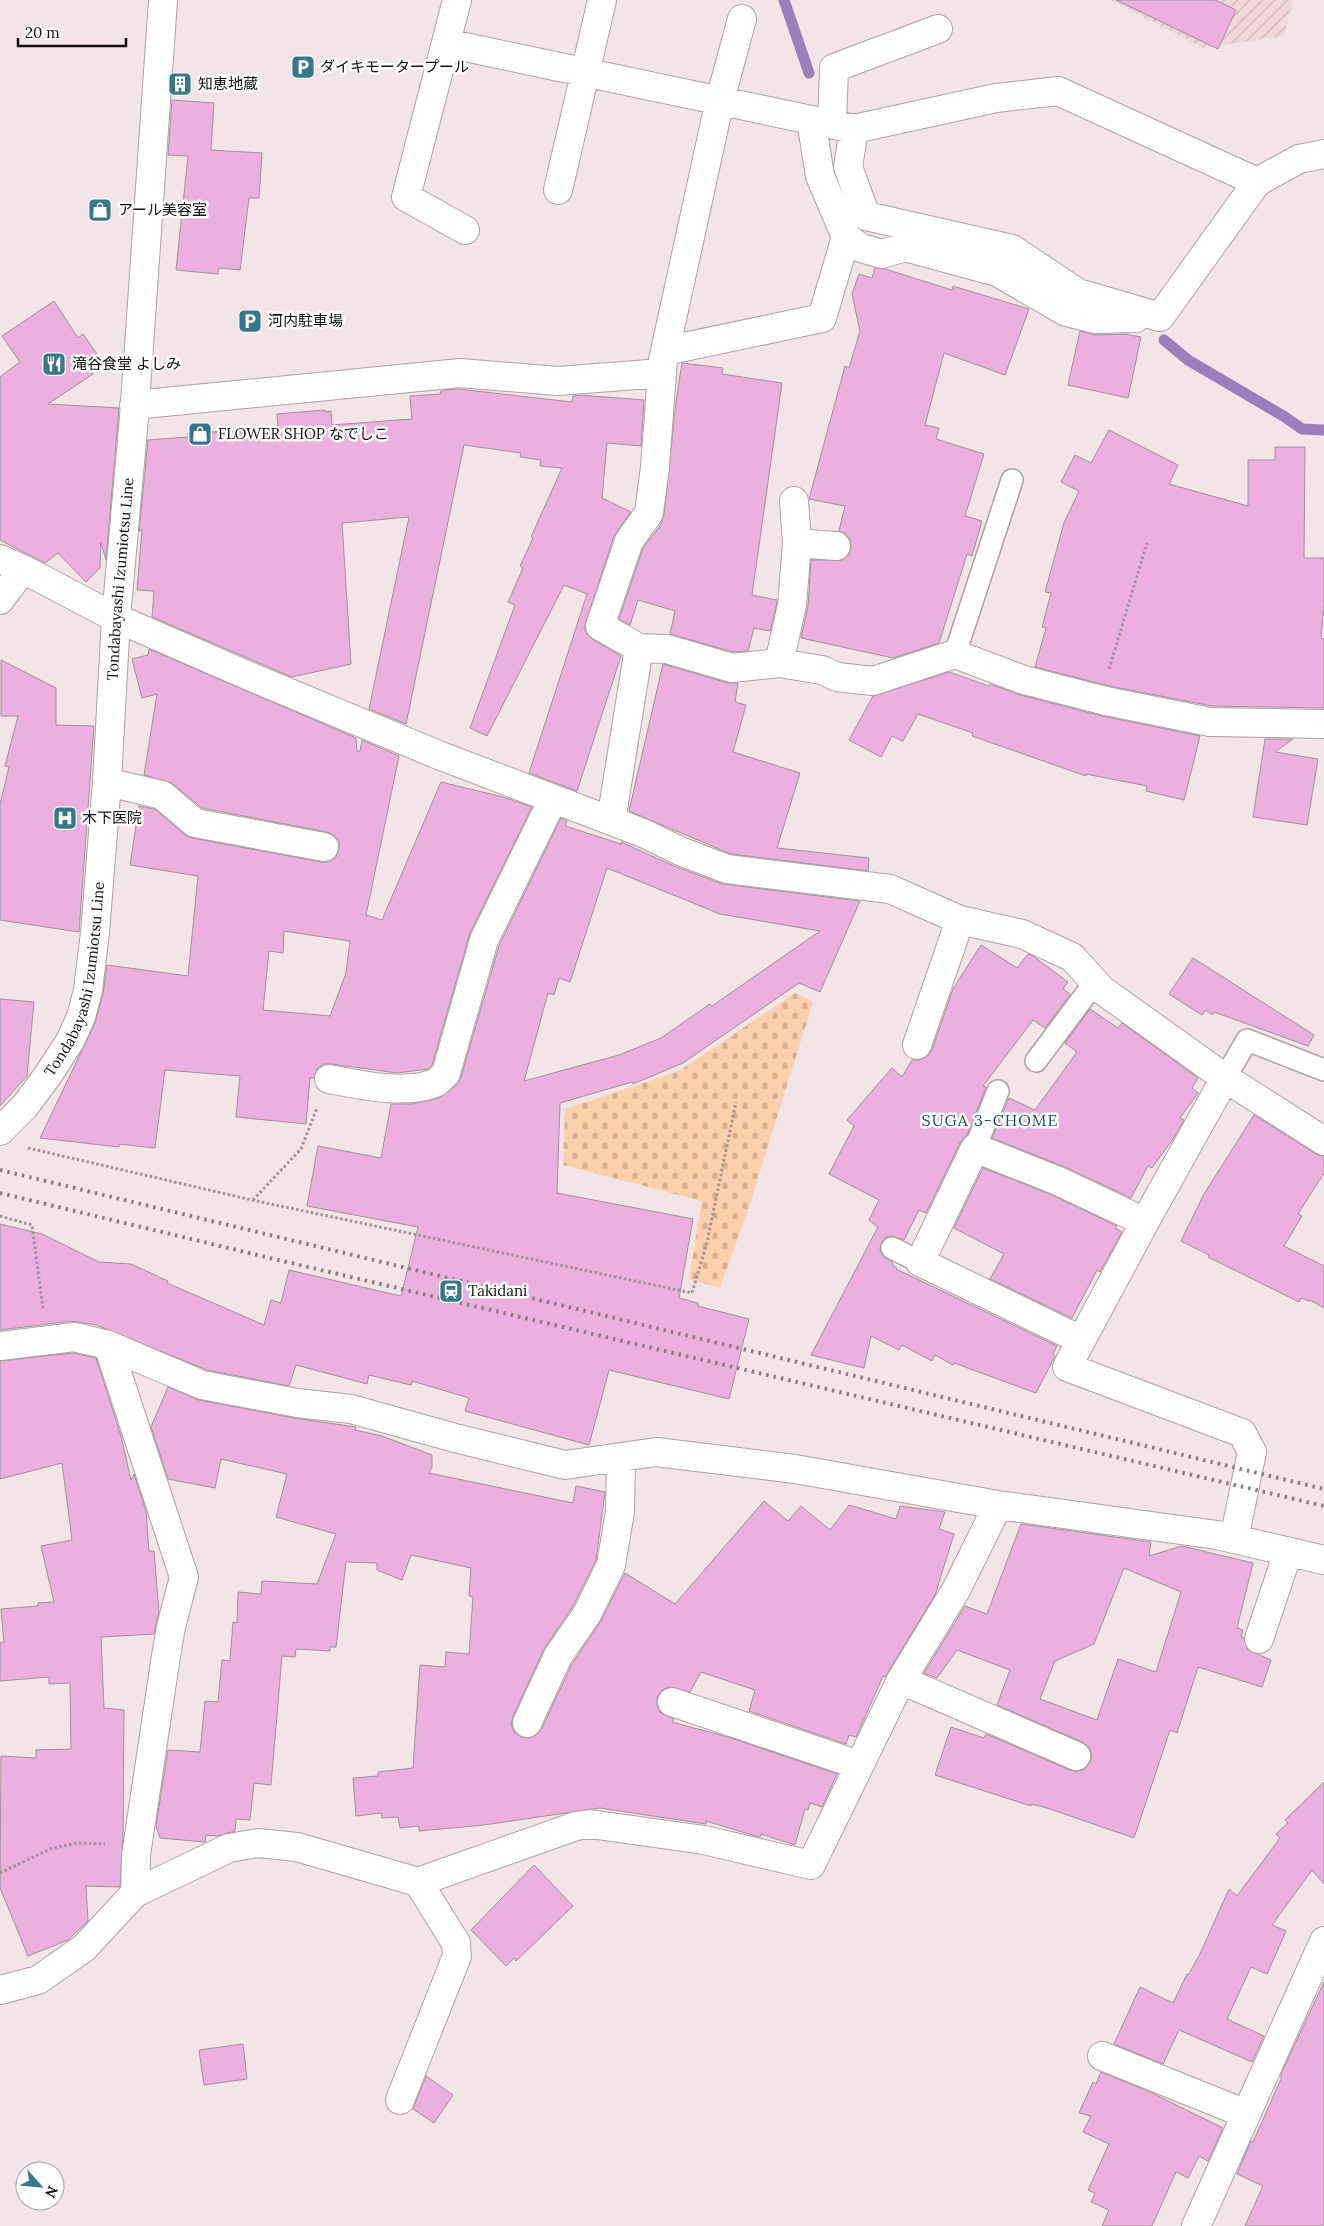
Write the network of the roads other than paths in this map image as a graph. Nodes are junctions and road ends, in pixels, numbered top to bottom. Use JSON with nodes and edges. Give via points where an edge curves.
{"nodes":[{"id":1,"x":457,"y":0,"type":"edge"},
{"id":2,"x":602,"y":0,"type":"edge"},
{"id":3,"x":168,"y":11,"type":"edge"},
{"id":4,"x":742,"y":19,"type":"dead end"},
{"id":5,"x":938,"y":29,"type":"dead end"},
{"id":6,"x":446,"y":43,"type":"junction"},
{"id":7,"x":586,"y":72,"type":"junction"},
{"id":8,"x":720,"y":100,"type":"junction"},
{"id":9,"x":832,"y":124,"type":"junction"},
{"id":10,"x":1324,"y":154,"type":"edge"},
{"id":11,"x":1257,"y":182,"type":"junction"},
{"id":12,"x":558,"y":190,"type":"dead end"},
{"id":13,"x":465,"y":230,"type":"dead end"},
{"id":14,"x":846,"y":237,"type":"junction"},
{"id":15,"x":1160,"y":317,"type":"junction"},
{"id":16,"x":664,"y":362,"type":"junction"},
{"id":17,"x":134,"y":405,"type":"junction"},
{"id":18,"x":1012,"y":480,"type":"dead end"},
{"id":19,"x":794,"y":501,"type":"dead end"},
{"id":20,"x":797,"y":543,"type":"junction"},
{"id":21,"x":836,"y":546,"type":"dead end"},
{"id":22,"x":12,"y":564,"type":"edge"},
{"id":23,"x":0,"y":600,"type":"edge"},
{"id":24,"x":116,"y":618,"type":"junction"},
{"id":25,"x":639,"y":648,"type":"junction"},
{"id":26,"x":955,"y":654,"type":"junction"},
{"id":27,"x":779,"y":663,"type":"junction"},
{"id":28,"x":1324,"y":724,"type":"edge"},
{"id":29,"x":108,"y":782,"type":"junction"},
{"id":30,"x":553,"y":799,"type":"junction"},
{"id":31,"x":611,"y":821,"type":"junction"},
{"id":32,"x":324,"y":847,"type":"dead end"},
{"id":33,"x":960,"y":920,"type":"junction"},
{"id":34,"x":1095,"y":982,"type":"junction"},
{"id":35,"x":917,"y":1044,"type":"dead end"},
{"id":36,"x":1036,"y":1061,"type":"dead end"},
{"id":37,"x":1324,"y":1070,"type":"edge"},
{"id":38,"x":329,"y":1078,"type":"road end"},
{"id":39,"x":1225,"y":1078,"type":"junction"},
{"id":40,"x":998,"y":1091,"type":"dead end"},
{"id":41,"x":0,"y":1131,"type":"edge"},
{"id":42,"x":1324,"y":1141,"type":"edge"},
{"id":43,"x":975,"y":1148,"type":"junction"},
{"id":44,"x":1145,"y":1222,"type":"junction"},
{"id":45,"x":892,"y":1248,"type":"dead end"},
{"id":46,"x":920,"y":1262,"type":"junction"},
{"id":47,"x":1081,"y":1340,"type":"junction"},
{"id":48,"x":108,"y":1345,"type":"junction"},
{"id":49,"x":0,"y":1346,"type":"edge"},
{"id":50,"x":621,"y":1457,"type":"junction"},
{"id":51,"x":998,"y":1505,"type":"junction"},
{"id":52,"x":1234,"y":1540,"type":"junction"},
{"id":53,"x":1288,"y":1552,"type":"junction"},
{"id":54,"x":1324,"y":1560,"type":"edge"},
{"id":55,"x":1259,"y":1639,"type":"dead end"},
{"id":56,"x":901,"y":1680,"type":"junction"},
{"id":57,"x":672,"y":1702,"type":"dead end"},
{"id":58,"x":527,"y":1723,"type":"dead end"},
{"id":59,"x":1076,"y":1756,"type":"dead end"},
{"id":60,"x":859,"y":1765,"type":"junction"},
{"id":61,"x":418,"y":1882,"type":"junction"},
{"id":62,"x":135,"y":1893,"type":"junction"},
{"id":63,"x":1324,"y":1941,"type":"edge"},
{"id":64,"x":0,"y":1990,"type":"edge"},
{"id":65,"x":1102,"y":2056,"type":"dead end"},
{"id":66,"x":400,"y":2100,"type":"dead end"},
{"id":67,"x":1246,"y":2114,"type":"junction"},
{"id":68,"x":1196,"y":2226,"type":"edge"}],
"edges":[{"from":1,"to":6,"type":"street"},
{"from":2,"to":7,"type":"street"},
{"from":3,"to":17,"type":"street","name":"Tondabayashi Izumiotsu Line","via":[[145,344]]},
{"from":4,"to":8,"type":"street"},
{"from":5,"to":9,"type":"street","via":[[834,68]]},
{"from":6,"to":7,"type":"street"},
{"from":6,"to":13,"type":"street","via":[[406,197]]},
{"from":7,"to":8,"type":"street"},
{"from":7,"to":12,"type":"street"},
{"from":8,"to":9,"type":"street"},
{"from":8,"to":16,"type":"street"},
{"from":9,"to":11,"type":"street","via":[[1058,90]]},
{"from":9,"to":14,"type":"street","via":[[820,176]]},
{"from":9,"to":15,"type":"street","via":[[866,216],[1012,249],[1078,293]]},
{"from":10,"to":11,"type":"street","via":[[1299,159]]},
{"from":11,"to":15,"type":"street"},
{"from":14,"to":15,"type":"street","via":[[861,248],[882,254],[906,247],[997,272],[1066,312],[1096,319]]},
{"from":14,"to":16,"type":"street","via":[[822,318]]},
{"from":16,"to":17,"type":"street","via":[[558,381],[460,373]]},
{"from":16,"to":25,"type":"street","via":[[648,513],[629,541],[600,626]]},
{"from":17,"to":24,"type":"street","name":"Tondabayashi Izumiotsu Line"},
{"from":18,"to":26,"type":"lane"},
{"from":19,"to":20,"type":"street"},
{"from":20,"to":21,"type":"street"},
{"from":20,"to":27,"type":"street","via":[[792,605]]},
{"from":22,"to":23,"type":"street"},
{"from":22,"to":24,"type":"street"},
{"from":24,"to":29,"type":"street","name":"Tondabayashi Izumiotsu Line"},
{"from":24,"to":30,"type":"street","via":[[422,749]]},
{"from":25,"to":27,"type":"street","via":[[667,650],[732,668]]},
{"from":25,"to":31,"type":"street"},
{"from":26,"to":27,"type":"street","via":[[873,681],[837,677],[822,670]]},
{"from":26,"to":28,"type":"street","via":[[1024,680],[1210,722]]},
{"from":29,"to":32,"type":"street","via":[[162,795],[195,823]]},
{"from":29,"to":41,"type":"street","name":"Tondabayashi Izumiotsu Line","via":[[95,933],[81,1017],[48,1075],[25,1106]]},
{"from":30,"to":31,"type":"street"},
{"from":30,"to":38,"type":"street","via":[[484,940],[446,1073],[436,1082],[416,1087],[367,1087]]},
{"from":31,"to":33,"type":"street","via":[[727,869],[890,889]]},
{"from":33,"to":34,"type":"street","via":[[1022,934],[1072,957]]},
{"from":33,"to":35,"type":"street"},
{"from":34,"to":36,"type":"lane"},
{"from":34,"to":39,"type":"street"},
{"from":37,"to":39,"type":"lane","via":[[1247,1040]]},
{"from":39,"to":42,"type":"street"},
{"from":39,"to":44,"type":"street"},
{"from":40,"to":43,"type":"lane"},
{"from":43,"to":44,"type":"street","via":[[1058,1181]]},
{"from":43,"to":46,"type":"street"},
{"from":44,"to":47,"type":"street"},
{"from":45,"to":46,"type":"lane"},
{"from":46,"to":47,"type":"street"},
{"from":47,"to":52,"type":"street","via":[[1067,1368],[1242,1433],[1252,1452]]},
{"from":48,"to":49,"type":"street","via":[[74,1336]]},
{"from":48,"to":50,"type":"street","via":[[202,1385],[297,1403],[351,1409],[565,1465]]},
{"from":48,"to":62,"type":"street","via":[[184,1577],[171,1627],[138,1845]]},
{"from":50,"to":51,"type":"street","via":[[656,1452],[795,1469]]},
{"from":50,"to":58,"type":"street","via":[[620,1512],[611,1565],[586,1614],[558,1656]]},
{"from":51,"to":52,"type":"street"},
{"from":51,"to":56,"type":"street","via":[[956,1590]]},
{"from":52,"to":53,"type":"street"},
{"from":53,"to":54,"type":"street"},
{"from":53,"to":55,"type":"street"},
{"from":56,"to":59,"type":"street"},
{"from":56,"to":60,"type":"street"},
{"from":57,"to":60,"type":"street"},
{"from":60,"to":61,"type":"street","via":[[811,1865],[704,1840],[590,1824],[576,1826]]},
{"from":61,"to":62,"type":"street","via":[[297,1848],[258,1843],[229,1848]]},
{"from":61,"to":66,"type":"street","via":[[456,1943],[457,1956]]},
{"from":62,"to":64,"type":"street","via":[[84,1948],[38,1980]]},
{"from":63,"to":67,"type":"street"},
{"from":65,"to":67,"type":"street"},
{"from":67,"to":68,"type":"street"}]}
